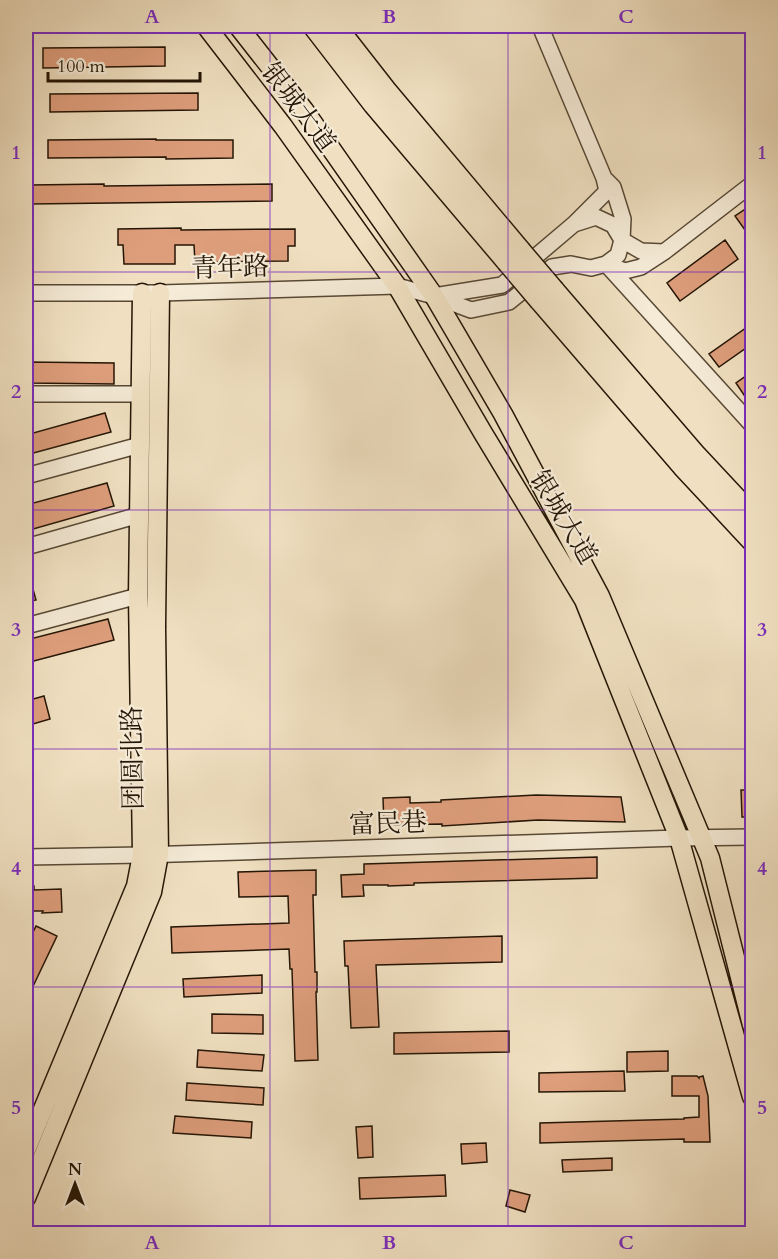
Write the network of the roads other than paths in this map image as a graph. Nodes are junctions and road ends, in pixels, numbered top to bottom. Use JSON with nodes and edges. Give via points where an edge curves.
{"nodes":[{"id":1,"x":206,"y":26,"type":"edge"},
{"id":2,"x":238,"y":26,"type":"edge"},
{"id":3,"x":314,"y":26,"type":"edge"},
{"id":4,"x":335,"y":26,"type":"edge"},
{"id":5,"x":540,"y":26,"type":"edge"},
{"id":6,"x":604,"y":178,"type":"junction"},
{"id":7,"x":753,"y":184,"type":"edge"},
{"id":8,"x":574,"y":224,"type":"junction"},
{"id":9,"x":622,"y":240,"type":"junction"},
{"id":10,"x":664,"y":252,"type":"junction"},
{"id":11,"x":513,"y":256,"type":"junction"},
{"id":12,"x":606,"y":264,"type":"junction"},
{"id":13,"x":397,"y":286,"type":"junction"},
{"id":14,"x":26,"y":293,"type":"edge"},
{"id":15,"x":151,"y":293,"type":"junction"},
{"id":16,"x":434,"y":296,"type":"junction"},
{"id":17,"x":547,"y":296,"type":"junction"},
{"id":18,"x":26,"y":394,"type":"edge"},
{"id":19,"x":141,"y":394,"type":"junction"},
{"id":20,"x":753,"y":425,"type":"edge"},
{"id":21,"x":140,"y":445,"type":"junction"},
{"id":22,"x":26,"y":476,"type":"edge"},
{"id":23,"x":139,"y":515,"type":"junction"},
{"id":24,"x":753,"y":516,"type":"edge"},
{"id":25,"x":753,"y":540,"type":"edge"},
{"id":26,"x":26,"y":547,"type":"edge"},
{"id":27,"x":138,"y":596,"type":"junction"},
{"id":28,"x":26,"y":626,"type":"edge"},
{"id":29,"x":753,"y":837,"type":"edge"},
{"id":30,"x":679,"y":838,"type":"junction"},
{"id":31,"x":702,"y":838,"type":"junction"},
{"id":32,"x":150,"y":855,"type":"junction"},
{"id":33,"x":26,"y":857,"type":"edge"},
{"id":34,"x":753,"y":1025,"type":"edge"},
{"id":35,"x":753,"y":1097,"type":"edge"},
{"id":36,"x":26,"y":1150,"type":"edge"},
{"id":37,"x":26,"y":1198,"type":"edge"}],
"edges":[{"from":1,"to":13,"type":"main road","name":"银城大道"},
{"from":2,"to":16,"type":"main road","name":"银城大道","via":[[304,110]]},
{"from":3,"to":11,"type":"highway","via":[[374,104]]},
{"from":4,"to":11,"type":"highway"},
{"from":5,"to":6,"type":"street"},
{"from":6,"to":8,"type":"street","via":[[607,191]]},
{"from":6,"to":9,"type":"street","via":[[613,187],[623,219]]},
{"from":7,"to":10,"type":"street","name":"青年路"},
{"from":8,"to":9,"type":"street","via":[[596,218],[613,225]]},
{"from":8,"to":16,"type":"street","via":[[501,285]]},
{"from":9,"to":10,"type":"street","via":[[641,251]]},
{"from":9,"to":12,"type":"street","via":[[618,255]]},
{"from":10,"to":12,"type":"street","name":"青年路","via":[[641,267],[626,271]]},
{"from":11,"to":17,"type":"highway","bridge":true},
{"from":12,"to":16,"type":"street","name":"青年路","via":[[591,268],[571,264],[552,267],[509,302],[471,310]]},
{"from":12,"to":20,"type":"street"},
{"from":13,"to":15,"type":"street","name":"青年路"},
{"from":13,"to":16,"type":"street","name":"青年路"},
{"from":13,"to":30,"type":"main road","name":"银城大道","via":[[584,600]]},
{"from":14,"to":15,"type":"street","name":"青年路"},
{"from":15,"to":19,"type":"main road","name":"团圆北路"},
{"from":15,"to":32,"type":"main road","name":"团圆北路","via":[[156,616]]},
{"from":16,"to":31,"type":"main road","name":"银城大道","via":[[503,414],[600,596]]},
{"from":17,"to":24,"type":"highway"},
{"from":17,"to":25,"type":"highway","via":[[683,466]]},
{"from":18,"to":19,"type":"street"},
{"from":19,"to":21,"type":"main road","name":"团圆北路"},
{"from":21,"to":22,"type":"street"},
{"from":21,"to":23,"type":"main road","name":"团圆北路"},
{"from":23,"to":26,"type":"street"},
{"from":23,"to":27,"type":"main road","name":"团圆北路"},
{"from":27,"to":28,"type":"street"},
{"from":27,"to":32,"type":"main road","name":"团圆北路"},
{"from":29,"to":31,"type":"street","name":"富民巷"},
{"from":30,"to":31,"type":"street","name":"富民巷"},
{"from":30,"to":32,"type":"street","name":"富民巷"},
{"from":30,"to":35,"type":"main road","name":"银城大道"},
{"from":31,"to":34,"type":"main road","name":"银城大道"},
{"from":32,"to":33,"type":"street","name":"富民巷"},
{"from":32,"to":36,"type":"main road","name":"团圆北路"},
{"from":32,"to":37,"type":"main road","name":"团圆北路","via":[[152,892]]}]}
